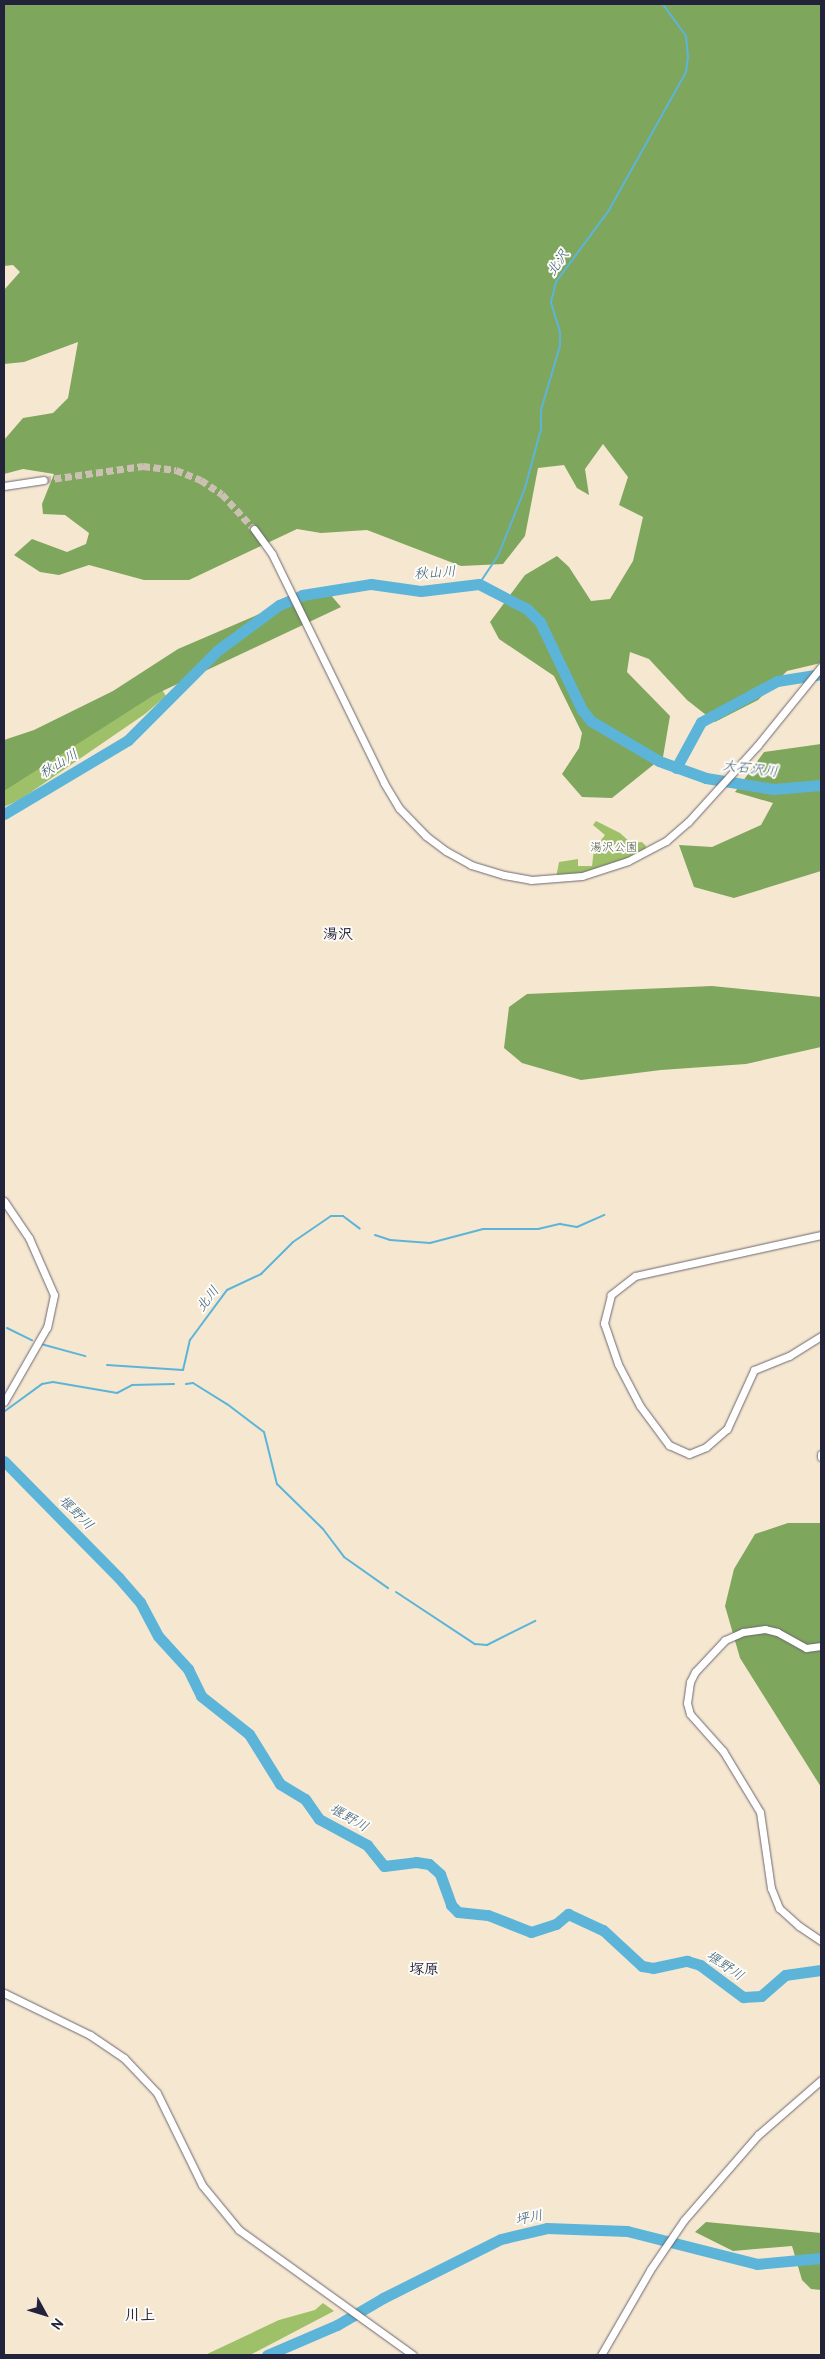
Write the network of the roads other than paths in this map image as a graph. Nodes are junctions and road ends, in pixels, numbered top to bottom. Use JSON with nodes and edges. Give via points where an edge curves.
{"nodes":[{"id":1,"x":44,"y":480,"type":"tunnel mouth"},
{"id":2,"x":4,"y":486,"type":"edge"},
{"id":3,"x":254,"y":529,"type":"tunnel mouth"},
{"id":4,"x":821,"y":667,"type":"edge"},
{"id":5,"x":4,"y":1200,"type":"edge"},
{"id":6,"x":821,"y":1235,"type":"edge"},
{"id":7,"x":821,"y":1336,"type":"edge"},
{"id":8,"x":4,"y":1402,"type":"edge"},
{"id":9,"x":821,"y":1646,"type":"edge"},
{"id":10,"x":821,"y":1941,"type":"edge"},
{"id":11,"x":4,"y":1993,"type":"edge"},
{"id":12,"x":821,"y":2080,"type":"edge"},
{"id":13,"x":413,"y":2355,"type":"edge"},
{"id":14,"x":601,"y":2355,"type":"edge"}],
"edges":[{"from":1,"to":2,"type":"street"},
{"from":3,"to":4,"type":"street","via":[[284,579],[399,808],[426,836],[471,865],[531,880],[582,876],[644,854],[688,822]]},
{"from":5,"to":8,"type":"street","via":[[30,1238],[54,1295],[47,1327]]},
{"from":6,"to":7,"type":"street","via":[[635,1276],[611,1295],[604,1323],[618,1364],[649,1419],[669,1445],[689,1454],[706,1447],[727,1429],[754,1370],[789,1356]]},
{"from":9,"to":10,"type":"street","via":[[806,1648],[777,1632],[764,1629],[743,1632],[724,1640],[695,1672],[687,1703],[690,1714],[723,1751],[760,1812],[771,1888],[780,1908]]},
{"from":11,"to":13,"type":"street","via":[[90,2035],[124,2058],[157,2093],[202,2185],[238,2230]]},
{"from":12,"to":14,"type":"street","via":[[758,2135],[675,2234]]}]}
